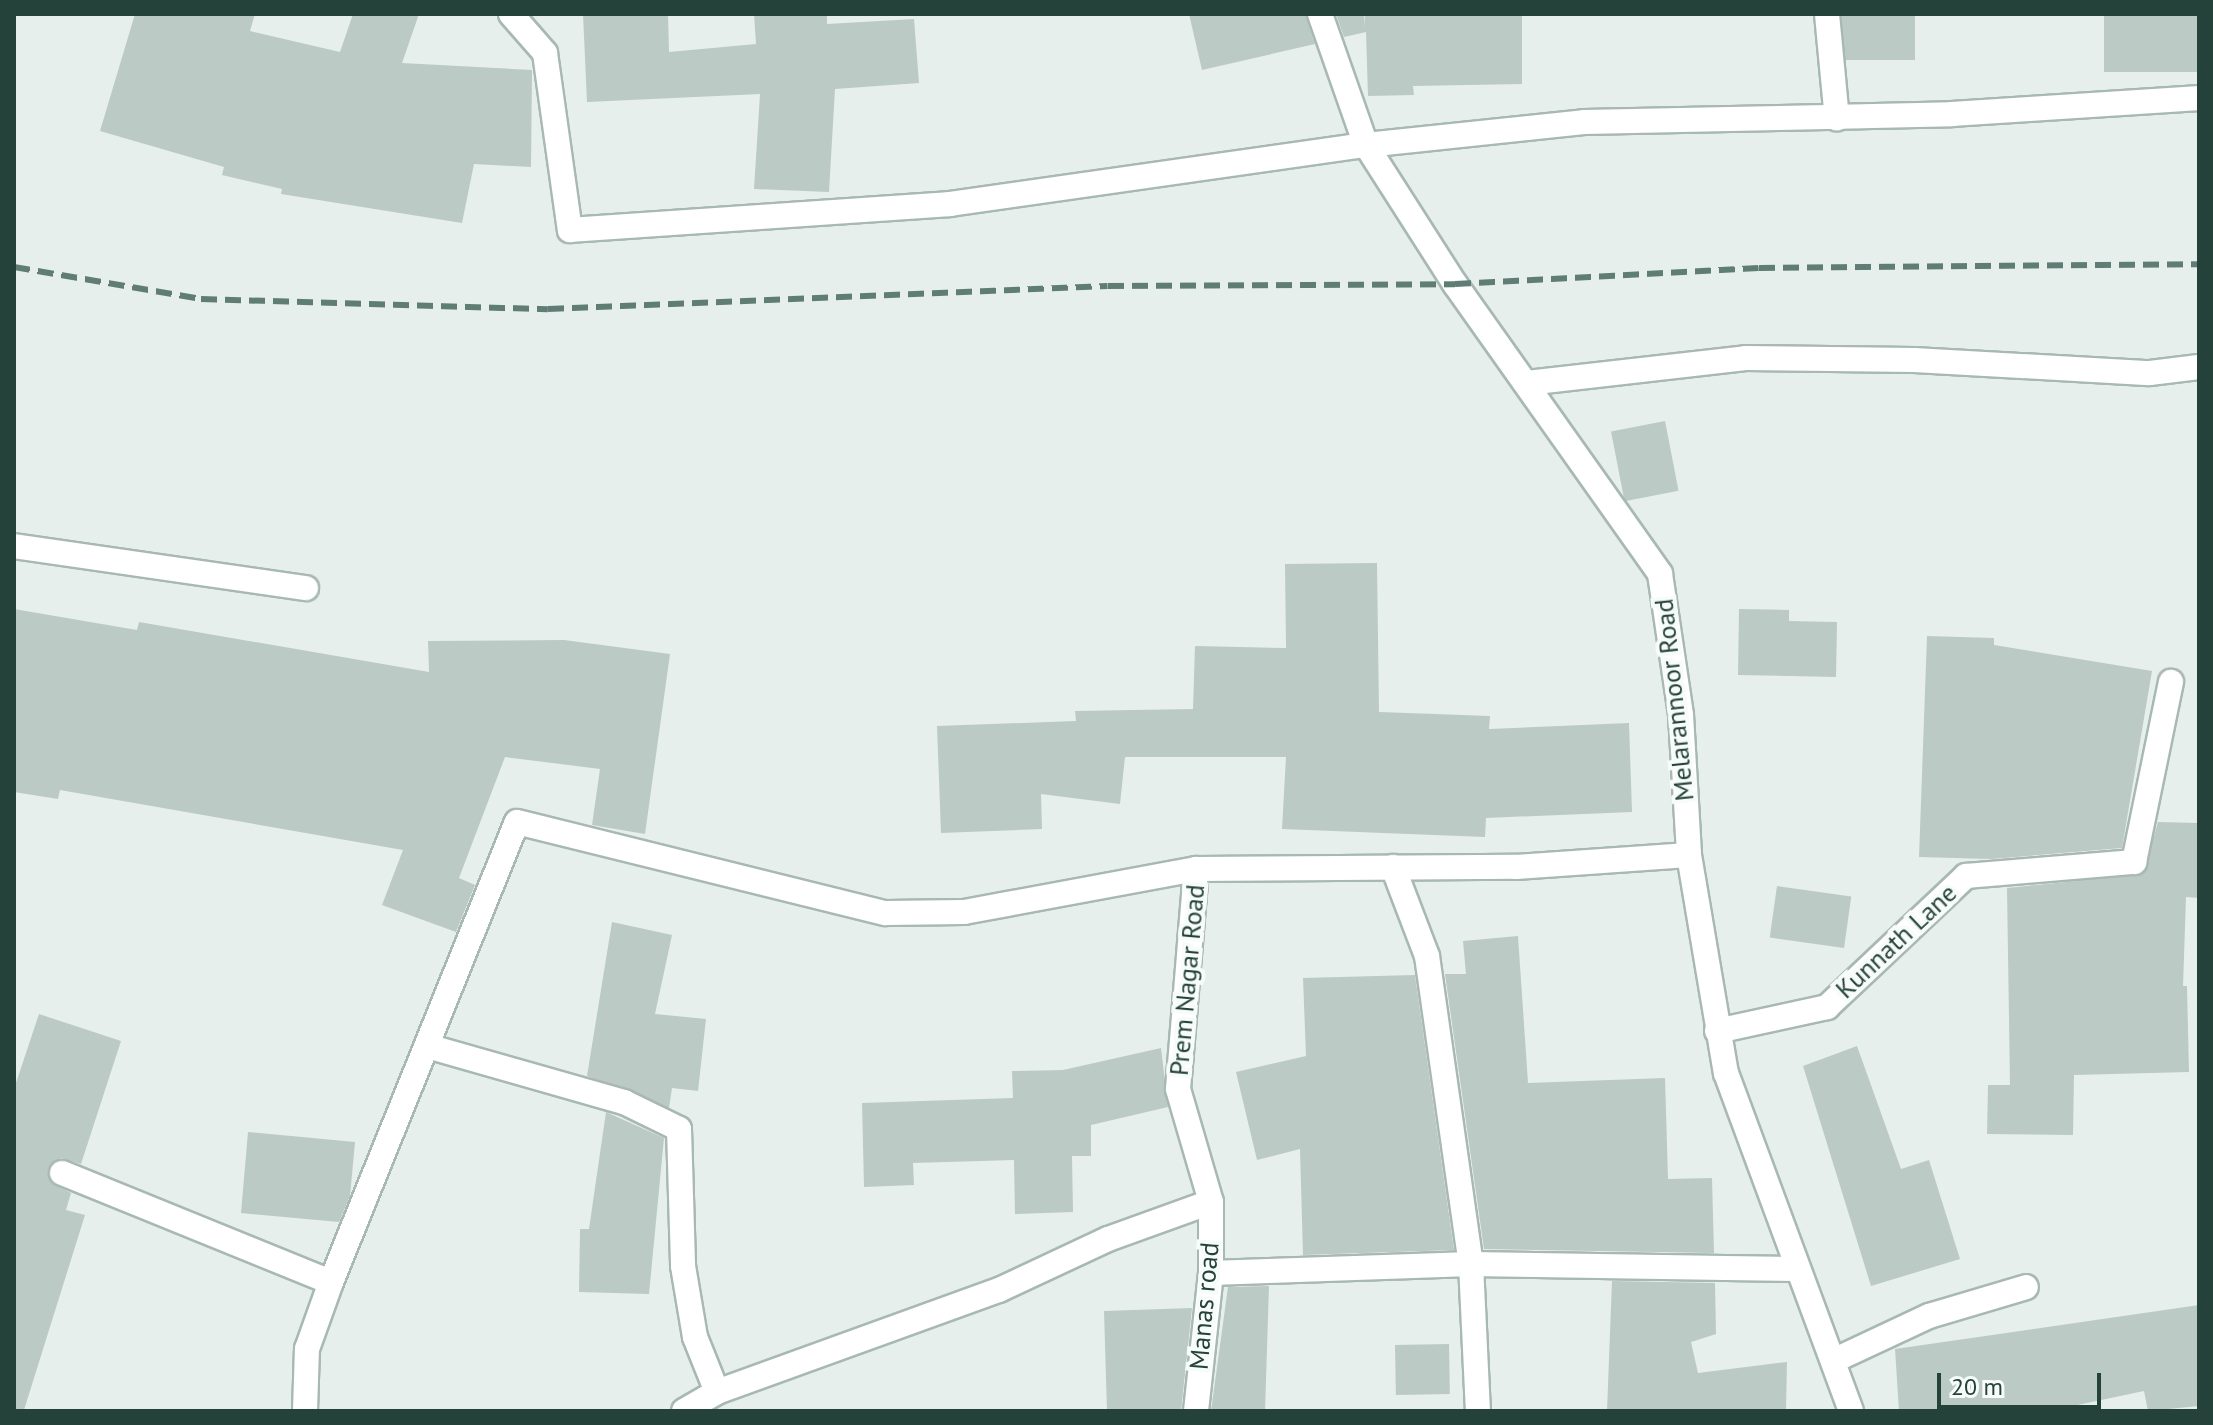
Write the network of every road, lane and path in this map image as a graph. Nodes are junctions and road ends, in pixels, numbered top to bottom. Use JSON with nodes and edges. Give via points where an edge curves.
{"nodes":[{"id":1,"x":511,"y":14,"type":"edge"},
{"id":2,"x":1320,"y":14,"type":"edge"},
{"id":3,"x":1827,"y":14,"type":"edge"},
{"id":4,"x":2199,"y":98,"type":"edge"},
{"id":5,"x":1837,"y":119,"type":"junction"},
{"id":6,"x":1366,"y":145,"type":"junction"},
{"id":7,"x":2199,"y":367,"type":"edge"},
{"id":8,"x":1527,"y":383,"type":"junction"},
{"id":9,"x":14,"y":546,"type":"edge"},
{"id":10,"x":306,"y":588,"type":"dead end"},
{"id":11,"x":2171,"y":682,"type":"dead end"},
{"id":12,"x":1689,"y":855,"type":"junction"},
{"id":13,"x":1393,"y":867,"type":"junction"},
{"id":14,"x":1196,"y":869,"type":"junction"},
{"id":15,"x":1717,"y":1031,"type":"junction"},
{"id":16,"x":427,"y":1046,"type":"junction"},
{"id":17,"x":62,"y":1173,"type":"dead end"},
{"id":18,"x":1211,"y":1202,"type":"junction"},
{"id":19,"x":1471,"y":1264,"type":"junction"},
{"id":20,"x":1796,"y":1269,"type":"junction"},
{"id":21,"x":1211,"y":1273,"type":"junction"},
{"id":22,"x":331,"y":1282,"type":"junction"},
{"id":23,"x":2026,"y":1287,"type":"dead end"},
{"id":24,"x":1835,"y":1360,"type":"junction"},
{"id":25,"x":717,"y":1392,"type":"junction"},
{"id":26,"x":305,"y":1411,"type":"edge"},
{"id":27,"x":684,"y":1411,"type":"edge"},
{"id":28,"x":1196,"y":1411,"type":"edge"},
{"id":29,"x":1478,"y":1411,"type":"edge"},
{"id":30,"x":1851,"y":1411,"type":"edge"}],
"edges":[{"from":1,"to":6,"type":"street","via":[[545,53],[570,230],[950,204]]},
{"from":2,"to":6,"type":"street","name":"Melarannoor Road"},
{"from":3,"to":5,"type":"street"},
{"from":4,"to":5,"type":"street"},
{"from":5,"to":6,"type":"street","via":[[1584,122]]},
{"from":6,"to":8,"type":"street","name":"Melarannoor Road","via":[[1455,284]]},
{"from":7,"to":8,"type":"street","via":[[2150,373],[1914,360],[1746,358]]},
{"from":8,"to":12,"type":"street","name":"Melarannoor Road","via":[[1660,574],[1681,715]]},
{"from":9,"to":10,"type":"street"},
{"from":11,"to":15,"type":"street","name":"Kunnath Lane","via":[[2134,862],[1966,876],[1827,1007]]},
{"from":12,"to":13,"type":"street","name":"Prem Nagar Road","via":[[1516,867]]},
{"from":12,"to":15,"type":"street","name":"Melarannoor Road"},
{"from":13,"to":14,"type":"street","name":"Prem Nagar Road"},
{"from":13,"to":19,"type":"street","via":[[1427,956]]},
{"from":14,"to":16,"type":"street","via":[[964,912],[886,913],[517,822]]},
{"from":14,"to":18,"type":"street","name":"Prem Nagar Road","via":[[1178,1089]]},
{"from":15,"to":20,"type":"street","name":"Melarannoor Road","via":[[1726,1073]]},
{"from":16,"to":22,"type":"street"},
{"from":16,"to":25,"type":"street","via":[[624,1102],[679,1129],[683,1266],[695,1337]]},
{"from":17,"to":22,"type":"street"},
{"from":18,"to":21,"type":"street","name":"Manas road"},
{"from":18,"to":25,"type":"street","via":[[1108,1239],[999,1290]]},
{"from":19,"to":20,"type":"street"},
{"from":19,"to":21,"type":"street"},
{"from":19,"to":29,"type":"street"},
{"from":20,"to":24,"type":"street","name":"Melarannoor Road"},
{"from":21,"to":28,"type":"street","name":"Manas road"},
{"from":22,"to":26,"type":"street","via":[[307,1349]]},
{"from":23,"to":24,"type":"street","via":[[1929,1316]]},
{"from":24,"to":30,"type":"street","name":"Melarannoor Road"},
{"from":25,"to":27,"type":"street"}]}
